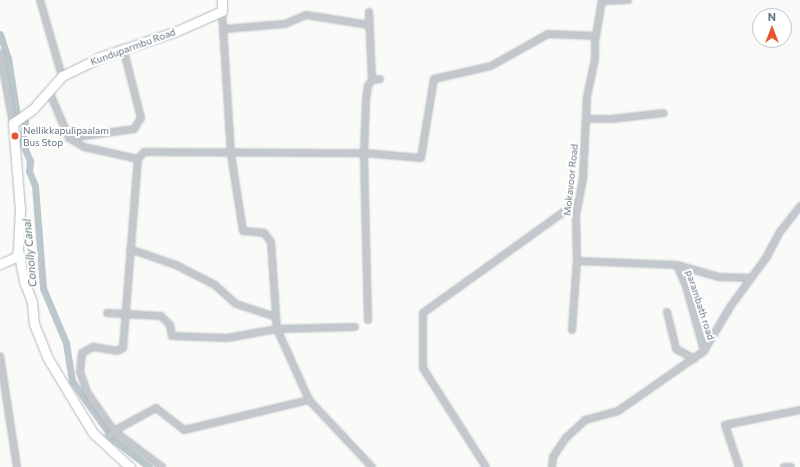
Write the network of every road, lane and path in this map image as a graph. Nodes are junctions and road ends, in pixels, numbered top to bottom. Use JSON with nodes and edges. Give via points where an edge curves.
{"nodes":[{"id":1,"x":40,"y":0,"type":"edge"},
{"id":2,"x":222,"y":0,"type":"edge"},
{"id":3,"x":602,"y":0,"type":"edge"},
{"id":4,"x":628,"y":0,"type":"edge"},
{"id":5,"x":222,"y":11,"type":"junction"},
{"id":6,"x":369,"y":12,"type":"dead end"},
{"id":7,"x":368,"y":25,"type":"junction"},
{"id":8,"x":225,"y":28,"type":"junction"},
{"id":9,"x":596,"y":36,"type":"junction"},
{"id":10,"x":123,"y":48,"type":"junction"},
{"id":11,"x":0,"y":53,"type":"edge"},
{"id":12,"x":62,"y":76,"type":"junction"},
{"id":13,"x":380,"y":79,"type":"dead end"},
{"id":14,"x":372,"y":80,"type":"junction"},
{"id":15,"x":49,"y":91,"type":"junction"},
{"id":16,"x":664,"y":113,"type":"dead end"},
{"id":17,"x":19,"y":119,"type":"junction"},
{"id":18,"x":586,"y":119,"type":"junction"},
{"id":19,"x":69,"y":138,"type":"junction"},
{"id":20,"x":364,"y":153,"type":"junction"},
{"id":21,"x":231,"y":154,"type":"junction"},
{"id":22,"x":138,"y":159,"type":"junction"},
{"id":23,"x":579,"y":201,"type":"junction"},
{"id":24,"x":800,"y":206,"type":"edge"},
{"id":25,"x":130,"y":249,"type":"junction"},
{"id":26,"x":18,"y":250,"type":"junction"},
{"id":27,"x":577,"y":262,"type":"junction"},
{"id":28,"x":0,"y":264,"type":"edge"},
{"id":29,"x":677,"y":265,"type":"junction"},
{"id":30,"x":750,"y":278,"type":"junction"},
{"id":31,"x":667,"y":312,"type":"dead end"},
{"id":32,"x":107,"y":313,"type":"dead end"},
{"id":33,"x":125,"y":314,"type":"junction"},
{"id":34,"x":276,"y":317,"type":"junction"},
{"id":35,"x":368,"y":320,"type":"dead end"},
{"id":36,"x":355,"y":327,"type":"dead end"},
{"id":37,"x":277,"y":329,"type":"junction"},
{"id":38,"x":572,"y":330,"type":"dead end"},
{"id":39,"x":704,"y":351,"type":"junction"},
{"id":40,"x":0,"y":356,"type":"edge"},
{"id":41,"x":695,"y":359,"type":"junction"},
{"id":42,"x":309,"y":400,"type":"junction"},
{"id":43,"x":800,"y":410,"type":"edge"},
{"id":44,"x":114,"y":431,"type":"junction"},
{"id":45,"x":103,"y":443,"type":"junction"},
{"id":46,"x":17,"y":467,"type":"edge"},
{"id":47,"x":130,"y":467,"type":"edge"},
{"id":48,"x":162,"y":467,"type":"edge"},
{"id":49,"x":372,"y":467,"type":"edge"},
{"id":50,"x":486,"y":467,"type":"edge"},
{"id":51,"x":552,"y":467,"type":"edge"},
{"id":52,"x":740,"y":467,"type":"edge"},
{"id":53,"x":784,"y":467,"type":"edge"},
{"id":54,"x":792,"y":467,"type":"edge"}],
"edges":[{"from":1,"to":12,"type":"street"},
{"from":2,"to":5,"type":"main road"},
{"from":3,"to":4,"type":"street"},
{"from":3,"to":9,"type":"street","name":"Mokavoor Road"},
{"from":5,"to":8,"type":"street"},
{"from":5,"to":10,"type":"main road","name":"Kunduparmbu Road","via":[[177,31]]},
{"from":6,"to":7,"type":"street"},
{"from":7,"to":8,"type":"street","via":[[306,15],[285,24]]},
{"from":7,"to":14,"type":"street"},
{"from":8,"to":21,"type":"street"},
{"from":9,"to":18,"type":"street","name":"Mokavoor Road"},
{"from":9,"to":20,"type":"street","via":[[548,34],[490,66],[434,79],[421,158]]},
{"from":10,"to":12,"type":"main road","name":"Kunduparmbu Road"},
{"from":10,"to":19,"type":"street","via":[[141,118],[134,129]]},
{"from":11,"to":17,"type":"street"},
{"from":12,"to":15,"type":"main road","name":"Kunduparmbu Road"},
{"from":13,"to":14,"type":"street"},
{"from":14,"to":20,"type":"street","via":[[368,86],[366,100]]},
{"from":15,"to":17,"type":"main road","name":"Kunduparmbu Road"},
{"from":15,"to":19,"type":"street"},
{"from":16,"to":18,"type":"street"},
{"from":17,"to":26,"type":"main road"},
{"from":18,"to":23,"type":"street","name":"Mokavoor Road"},
{"from":19,"to":22,"type":"street","via":[[84,147]]},
{"from":20,"to":21,"type":"street"},
{"from":20,"to":35,"type":"street"},
{"from":21,"to":22,"type":"street","via":[[144,152]]},
{"from":21,"to":34,"type":"street","via":[[243,231],[264,233],[271,242]]},
{"from":22,"to":25,"type":"street"},
{"from":23,"to":27,"type":"street","name":"Mokavoor Road","via":[[576,216]]},
{"from":23,"to":50,"type":"street","via":[[423,313],[423,368]]},
{"from":24,"to":30,"type":"street"},
{"from":25,"to":33,"type":"street"},
{"from":25,"to":34,"type":"street","via":[[176,264],[215,285],[236,304]]},
{"from":26,"to":28,"type":"main road","via":[[16,257]]},
{"from":26,"to":45,"type":"main road","via":[[24,281],[32,302],[34,324],[47,356],[81,417]]},
{"from":27,"to":29,"type":"street"},
{"from":27,"to":38,"type":"street","name":"Mokavoor Road"},
{"from":29,"to":30,"type":"street","via":[[719,277]]},
{"from":29,"to":39,"type":"street","name":"parambath road","via":[[686,286]]},
{"from":30,"to":39,"type":"street"},
{"from":31,"to":41,"type":"street","via":[[676,349]]},
{"from":32,"to":33,"type":"street"},
{"from":33,"to":37,"type":"street","via":[[161,316],[170,325],[172,336],[227,338]]},
{"from":33,"to":44,"type":"street","via":[[123,348],[117,351],[93,347],[82,353],[80,372],[87,392]]},
{"from":34,"to":37,"type":"street"},
{"from":36,"to":37,"type":"street"},
{"from":37,"to":42,"type":"street"},
{"from":39,"to":41,"type":"street"},
{"from":40,"to":46,"type":"street"},
{"from":41,"to":51,"type":"street","via":[[618,411],[585,420],[566,438],[553,457]]},
{"from":42,"to":44,"type":"street","via":[[184,430],[156,408]]},
{"from":42,"to":49,"type":"street"},
{"from":43,"to":52,"type":"street","via":[[725,425]]},
{"from":44,"to":45,"type":"street"},
{"from":44,"to":48,"type":"street"},
{"from":45,"to":47,"type":"main road"},
{"from":53,"to":54,"type":"street"}]}
